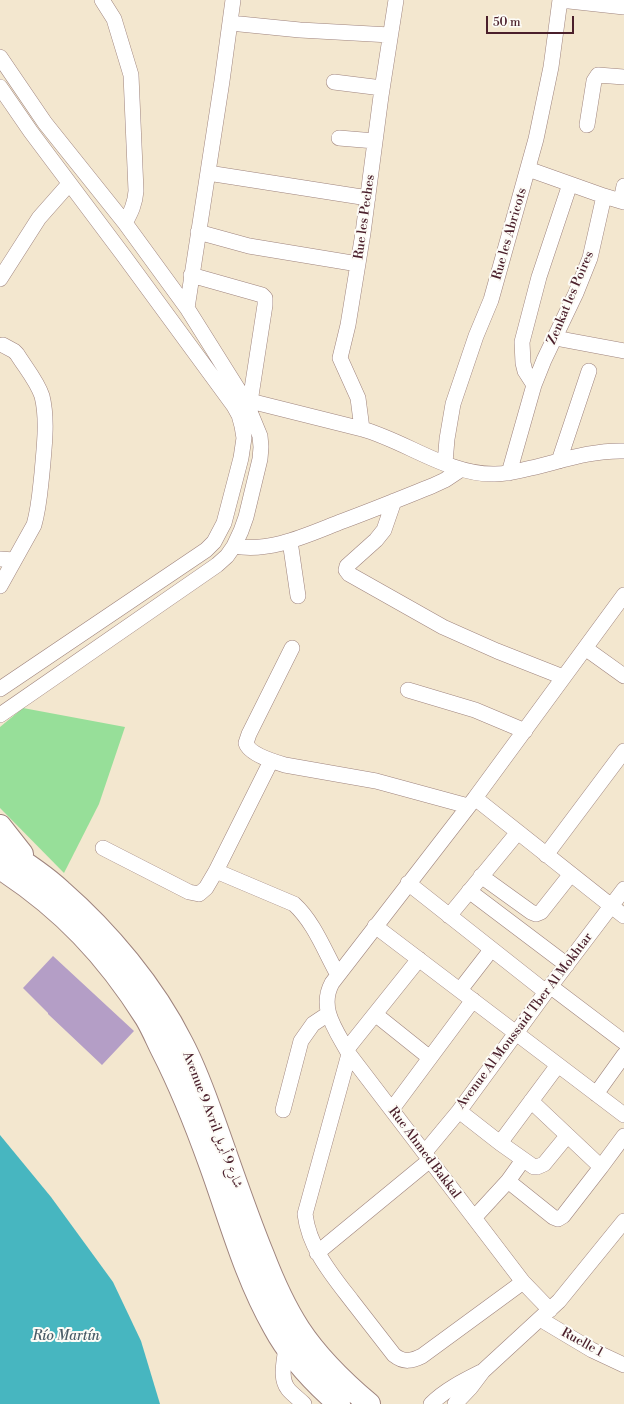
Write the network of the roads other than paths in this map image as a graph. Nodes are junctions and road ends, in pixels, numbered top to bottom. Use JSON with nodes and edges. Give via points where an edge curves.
{"nodes":[{"id":1,"x":102,"y":0,"type":"edge"},
{"id":2,"x":233,"y":0,"type":"edge"},
{"id":3,"x":396,"y":0,"type":"edge"},
{"id":4,"x":560,"y":0,"type":"edge"},
{"id":5,"x":624,"y":7,"type":"edge"},
{"id":6,"x":230,"y":23,"type":"junction"},
{"id":7,"x":390,"y":35,"type":"junction"},
{"id":8,"x":0,"y":57,"type":"edge"},
{"id":9,"x":624,"y":77,"type":"edge"},
{"id":10,"x":334,"y":82,"type":"dead end"},
{"id":11,"x":0,"y":87,"type":"edge"},
{"id":12,"x":382,"y":88,"type":"junction"},
{"id":13,"x":587,"y":124,"type":"dead end"},
{"id":14,"x":339,"y":138,"type":"dead end"},
{"id":15,"x":375,"y":141,"type":"junction"},
{"id":16,"x":528,"y":169,"type":"junction"},
{"id":17,"x":208,"y":173,"type":"junction"},
{"id":18,"x":69,"y":184,"type":"junction"},
{"id":19,"x":570,"y":184,"type":"junction"},
{"id":20,"x":624,"y":186,"type":"edge"},
{"id":21,"x":604,"y":196,"type":"junction"},
{"id":22,"x":368,"y":198,"type":"junction"},
{"id":23,"x":623,"y":202,"type":"edge"},
{"id":24,"x":125,"y":223,"type":"junction"},
{"id":25,"x":198,"y":232,"type":"junction"},
{"id":26,"x":358,"y":264,"type":"junction"},
{"id":27,"x":191,"y":275,"type":"junction"},
{"id":28,"x":0,"y":279,"type":"edge"},
{"id":29,"x":187,"y":308,"type":"junction"},
{"id":30,"x":555,"y":338,"type":"junction"},
{"id":31,"x":3,"y":346,"type":"dead end"},
{"id":32,"x":624,"y":351,"type":"edge"},
{"id":33,"x":589,"y":371,"type":"dead end"},
{"id":34,"x":534,"y":385,"type":"junction"},
{"id":35,"x":243,"y":403,"type":"junction"},
{"id":36,"x":362,"y":429,"type":"junction"},
{"id":37,"x":624,"y":451,"type":"edge"},
{"id":38,"x":559,"y":461,"type":"junction"},
{"id":39,"x":445,"y":463,"type":"junction"},
{"id":40,"x":460,"y":470,"type":"junction"},
{"id":41,"x":509,"y":474,"type":"junction"},
{"id":42,"x":394,"y":501,"type":"junction"},
{"id":43,"x":290,"y":541,"type":"junction"},
{"id":44,"x":234,"y":546,"type":"junction"},
{"id":45,"x":7,"y":559,"type":"edge"},
{"id":46,"x":0,"y":586,"type":"edge"},
{"id":47,"x":624,"y":594,"type":"edge"},
{"id":48,"x":298,"y":596,"type":"dead end"},
{"id":49,"x":292,"y":648,"type":"dead end"},
{"id":50,"x":585,"y":648,"type":"junction"},
{"id":51,"x":624,"y":676,"type":"edge"},
{"id":52,"x":563,"y":677,"type":"junction"},
{"id":53,"x":0,"y":689,"type":"edge"},
{"id":54,"x":408,"y":690,"type":"dead end"},
{"id":55,"x":0,"y":715,"type":"edge"},
{"id":56,"x":525,"y":731,"type":"junction"},
{"id":57,"x":624,"y":751,"type":"edge"},
{"id":58,"x":270,"y":761,"type":"junction"},
{"id":59,"x":471,"y":802,"type":"junction"},
{"id":60,"x":0,"y":826,"type":"edge"},
{"id":61,"x":518,"y":832,"type":"junction"},
{"id":62,"x":0,"y":847,"type":"edge"},
{"id":63,"x":103,"y":848,"type":"dead end"},
{"id":64,"x":546,"y":855,"type":"junction"},
{"id":65,"x":0,"y":868,"type":"edge"},
{"id":66,"x":34,"y":869,"type":"junction"},
{"id":67,"x":216,"y":871,"type":"junction"},
{"id":68,"x":571,"y":874,"type":"junction"},
{"id":69,"x":481,"y":876,"type":"junction"},
{"id":70,"x":408,"y":883,"type":"junction"},
{"id":71,"x":624,"y":889,"type":"edge"},
{"id":72,"x":469,"y":891,"type":"junction"},
{"id":73,"x":612,"y":906,"type":"junction"},
{"id":74,"x":449,"y":916,"type":"junction"},
{"id":75,"x":624,"y":916,"type":"edge"},
{"id":76,"x":375,"y":926,"type":"junction"},
{"id":77,"x":491,"y":950,"type":"junction"},
{"id":78,"x":419,"y":959,"type":"junction"},
{"id":79,"x":567,"y":965,"type":"junction"},
{"id":80,"x":335,"y":979,"type":"junction"},
{"id":81,"x":548,"y":989,"type":"junction"},
{"id":82,"x":460,"y":990,"type":"junction"},
{"id":83,"x":474,"y":1000,"type":"junction"},
{"id":84,"x":328,"y":1014,"type":"junction"},
{"id":85,"x":375,"y":1014,"type":"junction"},
{"id":86,"x":516,"y":1032,"type":"junction"},
{"id":87,"x":624,"y":1042,"type":"edge"},
{"id":88,"x":348,"y":1051,"type":"junction"},
{"id":89,"x":624,"y":1054,"type":"edge"},
{"id":90,"x":430,"y":1058,"type":"junction"},
{"id":91,"x":558,"y":1065,"type":"junction"},
{"id":92,"x":596,"y":1094,"type":"junction"},
{"id":93,"x":531,"y":1101,"type":"junction"},
{"id":94,"x":392,"y":1109,"type":"junction"},
{"id":95,"x":284,"y":1110,"type":"dead end"},
{"id":96,"x":459,"y":1111,"type":"junction"},
{"id":97,"x":624,"y":1115,"type":"edge"},
{"id":98,"x":567,"y":1136,"type":"junction"},
{"id":99,"x":624,"y":1136,"type":"edge"},
{"id":100,"x":500,"y":1143,"type":"junction"},
{"id":101,"x":428,"y":1156,"type":"junction"},
{"id":102,"x":523,"y":1160,"type":"junction"},
{"id":103,"x":601,"y":1167,"type":"junction"},
{"id":104,"x":508,"y":1181,"type":"junction"},
{"id":105,"x":474,"y":1218,"type":"junction"},
{"id":106,"x":624,"y":1221,"type":"edge"},
{"id":107,"x":317,"y":1253,"type":"junction"},
{"id":108,"x":522,"y":1282,"type":"junction"},
{"id":109,"x":545,"y":1315,"type":"junction"},
{"id":110,"x":286,"y":1346,"type":"junction"},
{"id":111,"x":624,"y":1365,"type":"edge"},
{"id":112,"x":483,"y":1371,"type":"junction"},
{"id":113,"x":304,"y":1404,"type":"edge"},
{"id":114,"x":339,"y":1404,"type":"edge"},
{"id":115,"x":370,"y":1404,"type":"edge"},
{"id":116,"x":431,"y":1404,"type":"edge"},
{"id":117,"x":455,"y":1404,"type":"edge"}],
"edges":[{"from":1,"to":24,"type":"street","via":[[114,19],[131,75],[136,191],[133,209]]},
{"from":2,"to":6,"type":"street"},
{"from":3,"to":7,"type":"street","name":"Rue les Peches"},
{"from":4,"to":5,"type":"street"},
{"from":4,"to":16,"type":"street","name":"Rue les Abricots","via":[[551,67]]},
{"from":6,"to":7,"type":"street"},
{"from":6,"to":17,"type":"street"},
{"from":7,"to":12,"type":"street","name":"Rue les Peches"},
{"from":8,"to":24,"type":"street","via":[[45,123]]},
{"from":9,"to":13,"type":"street","via":[[598,75],[594,81]]},
{"from":10,"to":12,"type":"street"},
{"from":11,"to":18,"type":"street"},
{"from":12,"to":15,"type":"street","name":"Rue les Peches"},
{"from":14,"to":15,"type":"street"},
{"from":15,"to":22,"type":"street","name":"Rue les Peches"},
{"from":16,"to":19,"type":"street"},
{"from":16,"to":39,"type":"street","name":"Rue les Abricots","via":[[492,300],[476,336],[453,404]]},
{"from":17,"to":22,"type":"street"},
{"from":17,"to":25,"type":"street"},
{"from":18,"to":28,"type":"street","via":[[39,218]]},
{"from":18,"to":35,"type":"street"},
{"from":19,"to":21,"type":"street"},
{"from":19,"to":34,"type":"street","via":[[539,277],[522,342],[525,371]]},
{"from":20,"to":23,"type":"street"},
{"from":21,"to":23,"type":"street"},
{"from":21,"to":30,"type":"street","name":"Zenkat les Poires","via":[[590,258]]},
{"from":22,"to":26,"type":"street","name":"Rue les Peches"},
{"from":24,"to":29,"type":"street"},
{"from":25,"to":26,"type":"street","via":[[256,247]]},
{"from":25,"to":27,"type":"street"},
{"from":26,"to":36,"type":"street","name":"Rue les Peches","via":[[340,358],[358,398]]},
{"from":27,"to":29,"type":"street"},
{"from":27,"to":35,"type":"street","via":[[265,298]]},
{"from":29,"to":35,"type":"street"},
{"from":30,"to":32,"type":"street"},
{"from":30,"to":34,"type":"street","name":"Zenkat les Poires"},
{"from":31,"to":45,"type":"street","via":[[17,354],[39,389],[44,419],[39,505],[34,525]]},
{"from":33,"to":38,"type":"street"},
{"from":34,"to":41,"type":"street","name":"Zenkat les Poires"},
{"from":35,"to":36,"type":"street"},
{"from":35,"to":44,"type":"street","via":[[260,436],[261,453],[246,517]]},
{"from":35,"to":53,"type":"street","via":[[239,415],[244,438],[243,448],[224,523],[214,542],[206,550]]},
{"from":36,"to":39,"type":"street"},
{"from":37,"to":38,"type":"street","via":[[600,452]]},
{"from":38,"to":41,"type":"street"},
{"from":39,"to":40,"type":"street"},
{"from":40,"to":41,"type":"street","via":[[480,474]]},
{"from":40,"to":42,"type":"street","via":[[445,480]]},
{"from":42,"to":43,"type":"street"},
{"from":42,"to":52,"type":"street","via":[[384,530],[347,566],[349,574],[443,627]]},
{"from":43,"to":44,"type":"street","via":[[265,547]]},
{"from":43,"to":48,"type":"street"},
{"from":44,"to":55,"type":"street","via":[[217,565]]},
{"from":45,"to":46,"type":"street"},
{"from":47,"to":50,"type":"street"},
{"from":49,"to":58,"type":"street","via":[[247,739],[247,746],[250,749]]},
{"from":50,"to":51,"type":"street"},
{"from":50,"to":52,"type":"street"},
{"from":52,"to":56,"type":"street"},
{"from":54,"to":56,"type":"street","via":[[475,710]]},
{"from":56,"to":59,"type":"street"},
{"from":57,"to":64,"type":"street"},
{"from":58,"to":59,"type":"street"},
{"from":58,"to":67,"type":"street"},
{"from":59,"to":61,"type":"street"},
{"from":59,"to":70,"type":"street"},
{"from":60,"to":66,"type":"highway"},
{"from":61,"to":64,"type":"street"},
{"from":61,"to":69,"type":"street"},
{"from":62,"to":66,"type":"highway","name":"Avenue 9 Avril شارع 9 أبريل"},
{"from":63,"to":67,"type":"street","via":[[194,894],[203,892]]},
{"from":64,"to":68,"type":"street"},
{"from":65,"to":110,"type":"highway","name":"Avenue 9 Avril شارع 9 أبريل","via":[[62,914],[79,931],[103,957],[147,1020],[196,1123],[253,1285]]},
{"from":66,"to":115,"type":"highway","name":"Avenue 9 Avril شارع 9 أبريل","via":[[92,920],[118,948],[163,1008],[197,1075],[250,1222],[285,1305],[319,1355],[339,1378]]},
{"from":67,"to":80,"type":"street","via":[[294,904],[301,910]]},
{"from":68,"to":69,"type":"street","via":[[541,912],[536,914]]},
{"from":68,"to":73,"type":"street"},
{"from":69,"to":72,"type":"street"},
{"from":70,"to":74,"type":"street"},
{"from":70,"to":76,"type":"street"},
{"from":71,"to":73,"type":"street","name":"Avenue Al Moussaid Tber Al Mokhtar"},
{"from":72,"to":74,"type":"street"},
{"from":72,"to":79,"type":"street"},
{"from":73,"to":75,"type":"street"},
{"from":73,"to":79,"type":"street","name":"Avenue Al Moussaid Tber Al Mokhtar"},
{"from":74,"to":77,"type":"street"},
{"from":76,"to":78,"type":"street"},
{"from":76,"to":80,"type":"street"},
{"from":77,"to":81,"type":"street"},
{"from":77,"to":82,"type":"street"},
{"from":78,"to":82,"type":"street"},
{"from":78,"to":85,"type":"street"},
{"from":79,"to":81,"type":"street","name":"Avenue Al Moussaid Tber Al Mokhtar"},
{"from":80,"to":84,"type":"street","name":"Rue Ahmed Bakkal","via":[[328,989]]},
{"from":81,"to":86,"type":"street","name":"Avenue Al Moussaid Tber Al Mokhtar"},
{"from":81,"to":87,"type":"street"},
{"from":82,"to":83,"type":"street"},
{"from":83,"to":86,"type":"street"},
{"from":83,"to":90,"type":"street"},
{"from":84,"to":88,"type":"street","name":"Rue Ahmed Bakkal"},
{"from":84,"to":95,"type":"street","via":[[313,1024],[301,1041]]},
{"from":85,"to":88,"type":"street"},
{"from":85,"to":90,"type":"street"},
{"from":86,"to":91,"type":"street"},
{"from":86,"to":96,"type":"street","name":"Avenue Al Moussaid Tber Al Mokhtar"},
{"from":88,"to":94,"type":"street","name":"Rue Ahmed Bakkal"},
{"from":88,"to":107,"type":"street","via":[[305,1214]]},
{"from":89,"to":92,"type":"street"},
{"from":90,"to":94,"type":"street"},
{"from":91,"to":92,"type":"street"},
{"from":91,"to":93,"type":"street"},
{"from":92,"to":97,"type":"street"},
{"from":93,"to":98,"type":"street"},
{"from":93,"to":100,"type":"street"},
{"from":94,"to":101,"type":"street","name":"Rue Ahmed Bakkal"},
{"from":96,"to":100,"type":"street"},
{"from":96,"to":101,"type":"street","name":"Avenue Al Moussaid Tber Al Mokhtar"},
{"from":98,"to":102,"type":"street","via":[[541,1166],[534,1167]]},
{"from":98,"to":103,"type":"street"},
{"from":99,"to":103,"type":"street"},
{"from":100,"to":102,"type":"street"},
{"from":101,"to":105,"type":"street","name":"Rue Ahmed Bakkal"},
{"from":101,"to":107,"type":"street","name":"Avenue Al Moussaid Tber Al Mokhtar"},
{"from":102,"to":104,"type":"street"},
{"from":103,"to":104,"type":"street","via":[[558,1219]]},
{"from":104,"to":105,"type":"street"},
{"from":105,"to":108,"type":"street","name":"Rue Ahmed Bakkal"},
{"from":106,"to":109,"type":"street","via":[[568,1292]]},
{"from":107,"to":108,"type":"street","via":[[394,1355],[405,1361],[422,1356]]},
{"from":108,"to":109,"type":"street","name":"Rue Ahmed Bakkal"},
{"from":109,"to":111,"type":"street","name":"Ruelle 1","via":[[592,1350]]},
{"from":109,"to":112,"type":"street"},
{"from":110,"to":113,"type":"street","via":[[284,1383]]},
{"from":110,"to":114,"type":"highway","name":"Avenue 9 Avril شارع 9 أبريل","via":[[328,1395]]},
{"from":112,"to":116,"type":"street","via":[[460,1383]]},
{"from":112,"to":117,"type":"street"}]}
